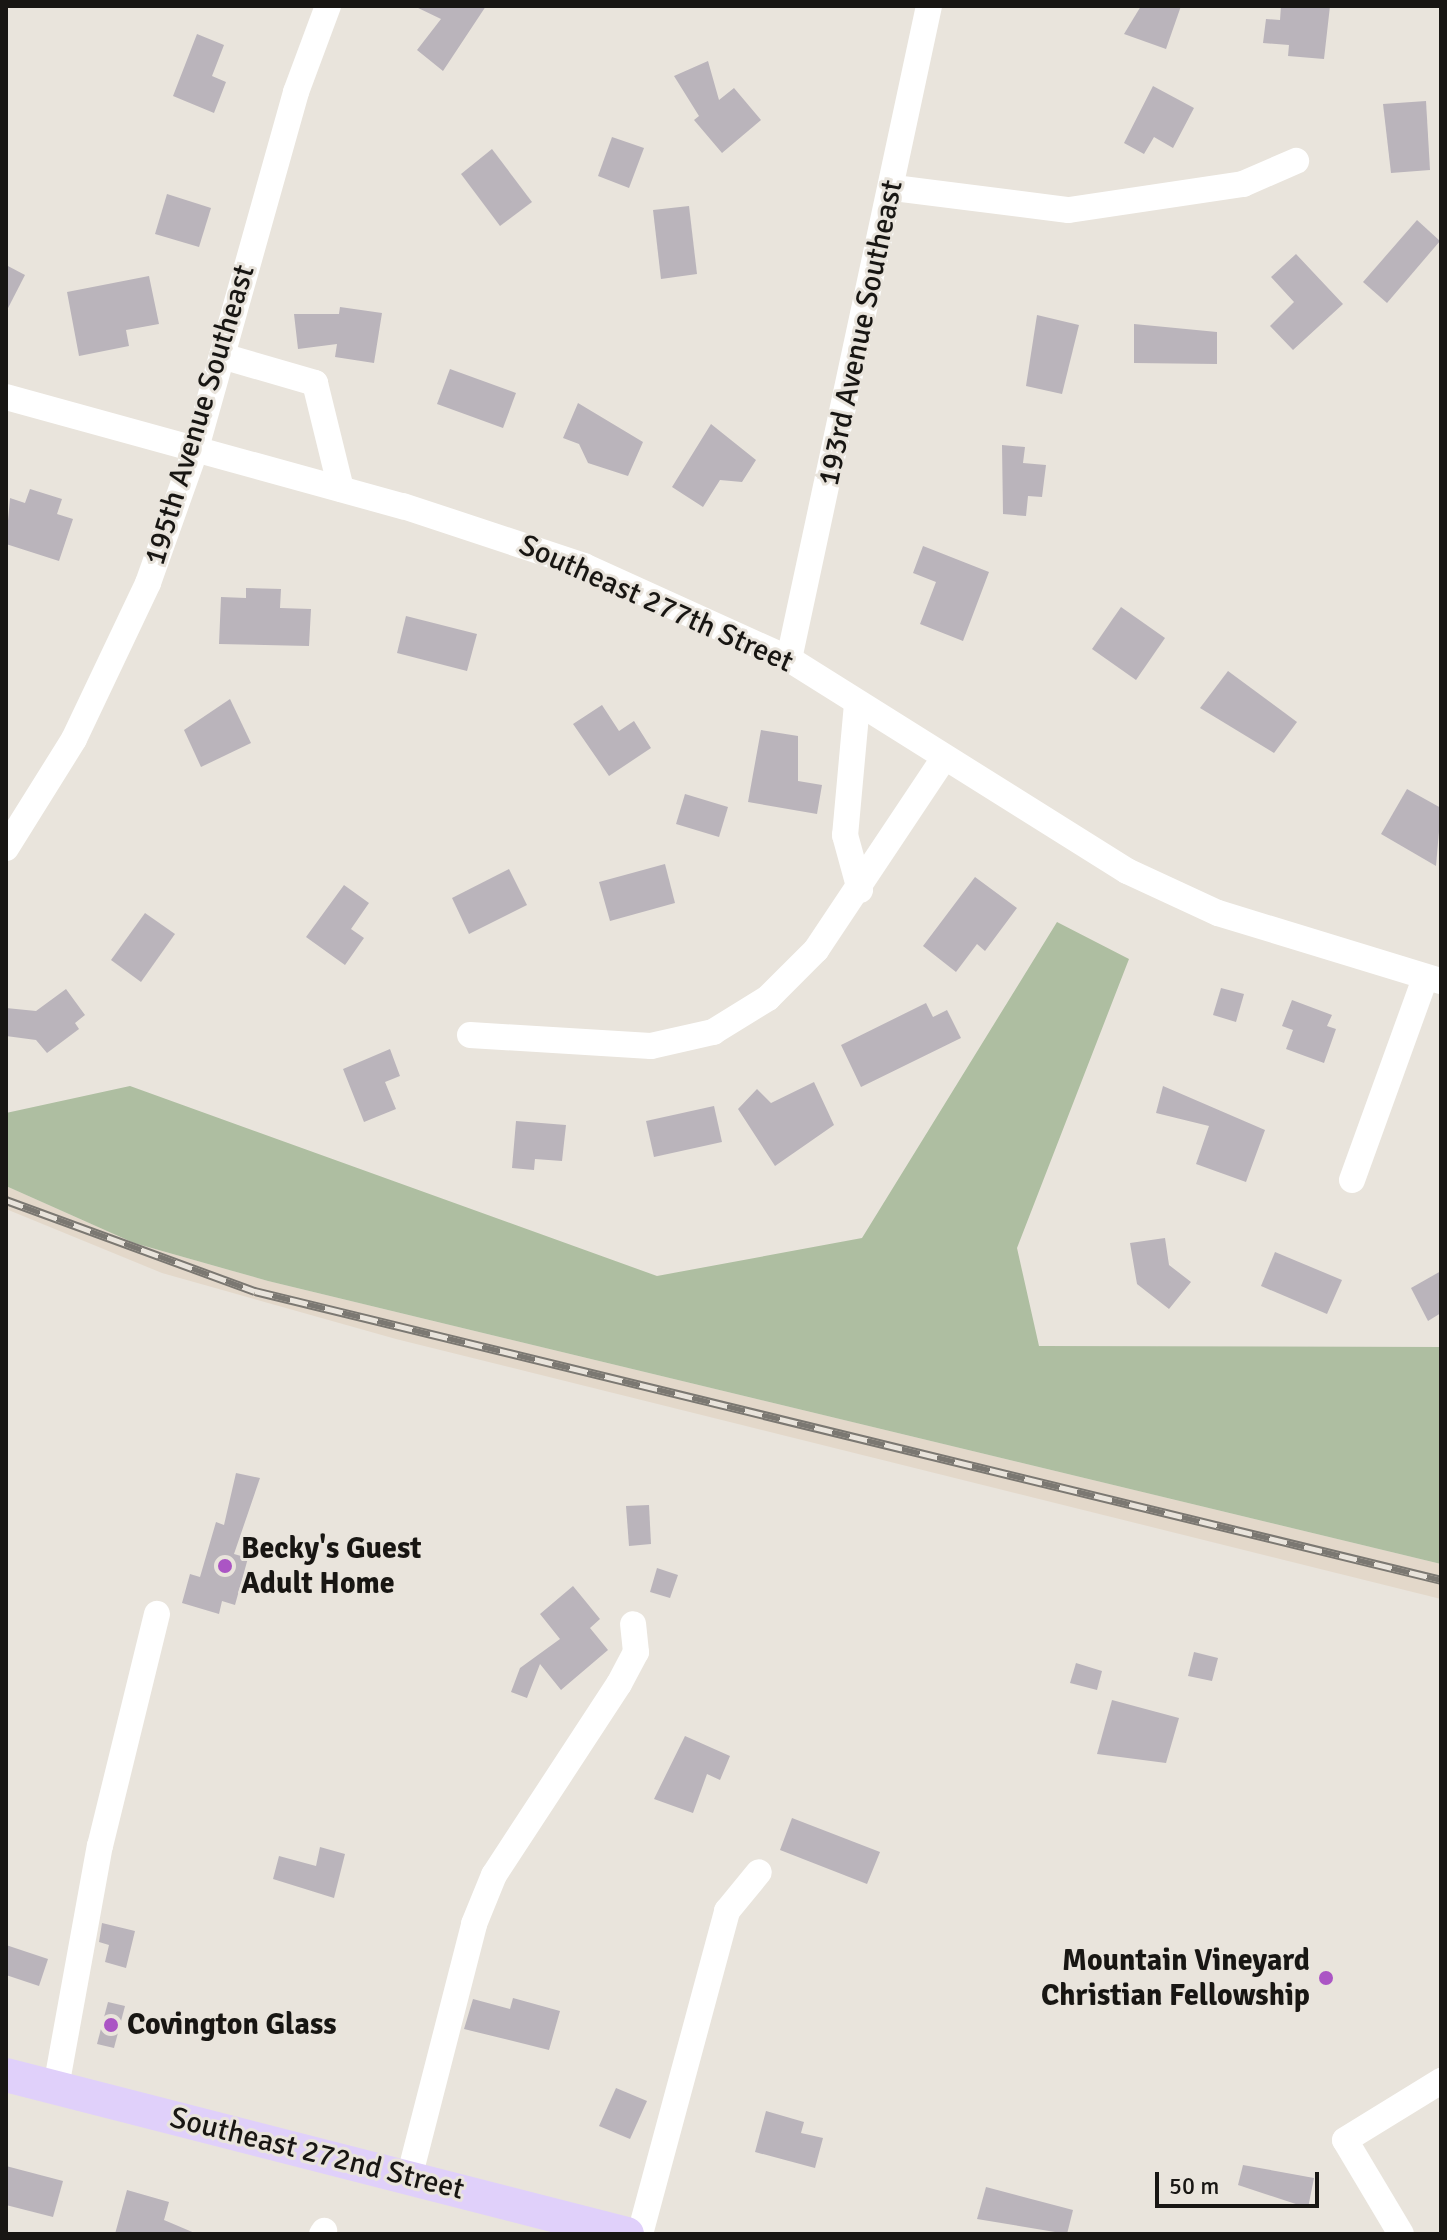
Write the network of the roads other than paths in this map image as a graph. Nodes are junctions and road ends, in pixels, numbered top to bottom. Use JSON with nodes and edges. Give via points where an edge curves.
{"nodes":[{"id":1,"x":328,"y":6,"type":"edge"},
{"id":2,"x":929,"y":6,"type":"edge"},
{"id":3,"x":1296,"y":161,"type":"dead end"},
{"id":4,"x":894,"y":188,"type":"junction"},
{"id":5,"x":222,"y":356,"type":"junction"},
{"id":6,"x":6,"y":397,"type":"edge"},
{"id":7,"x":196,"y":448,"type":"junction"},
{"id":8,"x":341,"y":489,"type":"junction"},
{"id":9,"x":789,"y":659,"type":"junction"},
{"id":10,"x":857,"y":704,"type":"junction"},
{"id":11,"x":942,"y":761,"type":"junction"},
{"id":12,"x":6,"y":848,"type":"edge"},
{"id":13,"x":860,"y":890,"type":"junction"},
{"id":14,"x":1433,"y":980,"type":"edge"},
{"id":15,"x":470,"y":1035,"type":"dead end"},
{"id":16,"x":1352,"y":1180,"type":"dead end"},
{"id":17,"x":157,"y":1614,"type":"dead end"},
{"id":18,"x":633,"y":1624,"type":"dead end"},
{"id":19,"x":759,"y":1872,"type":"dead end"},
{"id":20,"x":6,"y":2075,"type":"edge"},
{"id":21,"x":1441,"y":2081,"type":"edge"},
{"id":22,"x":56,"y":2087,"type":"junction"},
{"id":23,"x":409,"y":2178,"type":"junction"},
{"id":24,"x":627,"y":2234,"type":"edge"},
{"id":25,"x":640,"y":2234,"type":"edge"},
{"id":26,"x":1401,"y":2234,"type":"edge"}],
"edges":[{"from":1,"to":5,"type":"street","name":"195th Avenue Southeast","via":[[296,92]]},
{"from":2,"to":4,"type":"street","name":"193rd Avenue Southeast"},
{"from":3,"to":4,"type":"street","via":[[1243,184],[1069,210],[949,201]]},
{"from":4,"to":9,"type":"street","name":"193rd Avenue Southeast"},
{"from":5,"to":7,"type":"street","name":"195th Avenue Southeast"},
{"from":5,"to":8,"type":"street","via":[[315,383]]},
{"from":6,"to":7,"type":"street","name":"Southeast 277th Street"},
{"from":7,"to":8,"type":"street","name":"Southeast 277th Street"},
{"from":7,"to":12,"type":"street","name":"195th Avenue Southeast","via":[[148,583],[74,739]]},
{"from":8,"to":9,"type":"street","name":"Southeast 277th Street","via":[[584,566]]},
{"from":9,"to":10,"type":"street","name":"Southeast 277th Street"},
{"from":10,"to":11,"type":"street","name":"Southeast 277th Street"},
{"from":10,"to":13,"type":"street","via":[[845,835]]},
{"from":11,"to":13,"type":"street"},
{"from":11,"to":14,"type":"street","name":"Southeast 277th Street","via":[[1127,871],[1218,913]]},
{"from":13,"to":15,"type":"street","via":[[816,950],[768,998],[713,1032],[651,1046]]},
{"from":14,"to":16,"type":"street"},
{"from":17,"to":22,"type":"street","via":[[103,1830]]},
{"from":18,"to":23,"type":"street","via":[[636,1652],[619,1684],[489,1887],[453,1993]]},
{"from":19,"to":25,"type":"street","via":[[727,1911]]},
{"from":20,"to":22,"type":"main road","name":"Southeast 272nd Street"},
{"from":21,"to":26,"type":"street","via":[[1345,2140]]},
{"from":22,"to":23,"type":"main road","name":"Southeast 272nd Street"},
{"from":23,"to":24,"type":"main road","name":"Southeast 272nd Street"}]}
